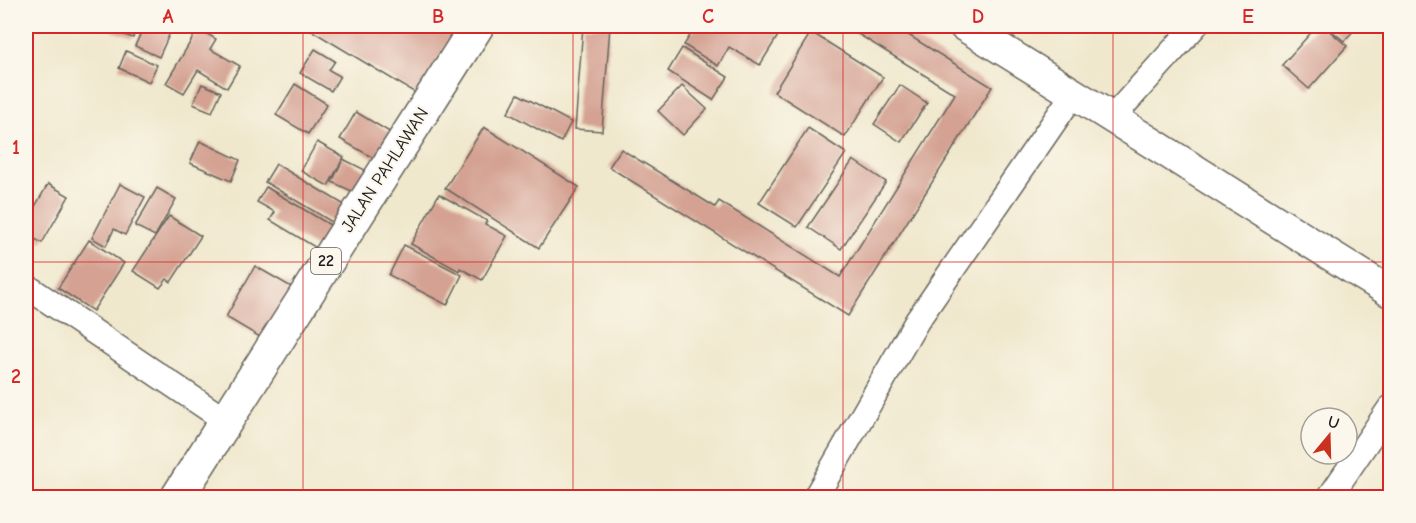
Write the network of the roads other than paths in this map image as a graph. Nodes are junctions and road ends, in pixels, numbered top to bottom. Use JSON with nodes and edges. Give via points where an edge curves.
{"nodes":[{"id":1,"x":477,"y":26,"type":"edge"},
{"id":2,"x":964,"y":26,"type":"edge"},
{"id":3,"x":1195,"y":26,"type":"edge"},
{"id":4,"x":1074,"y":93,"type":"junction"},
{"id":5,"x":1112,"y":118,"type":"junction"},
{"id":6,"x":26,"y":286,"type":"edge"},
{"id":7,"x":1390,"y":292,"type":"edge"},
{"id":8,"x":1390,"y":408,"type":"edge"},
{"id":9,"x":225,"y":420,"type":"junction"},
{"id":10,"x":177,"y":498,"type":"edge"},
{"id":11,"x":815,"y":498,"type":"edge"},
{"id":12,"x":1329,"y":498,"type":"edge"}],
"edges":[{"from":1,"to":9,"type":"highway","name":"JALAN PAHLAWAN","number":"22"},
{"from":2,"to":4,"type":"street"},
{"from":3,"to":5,"type":"street"},
{"from":4,"to":5,"type":"street"},
{"from":4,"to":11,"type":"street","via":[[917,321]]},
{"from":5,"to":7,"type":"street"},
{"from":6,"to":9,"type":"street"},
{"from":8,"to":12,"type":"street"},
{"from":9,"to":10,"type":"highway","name":"JALAN PAHLAWAN","number":"22"}]}
